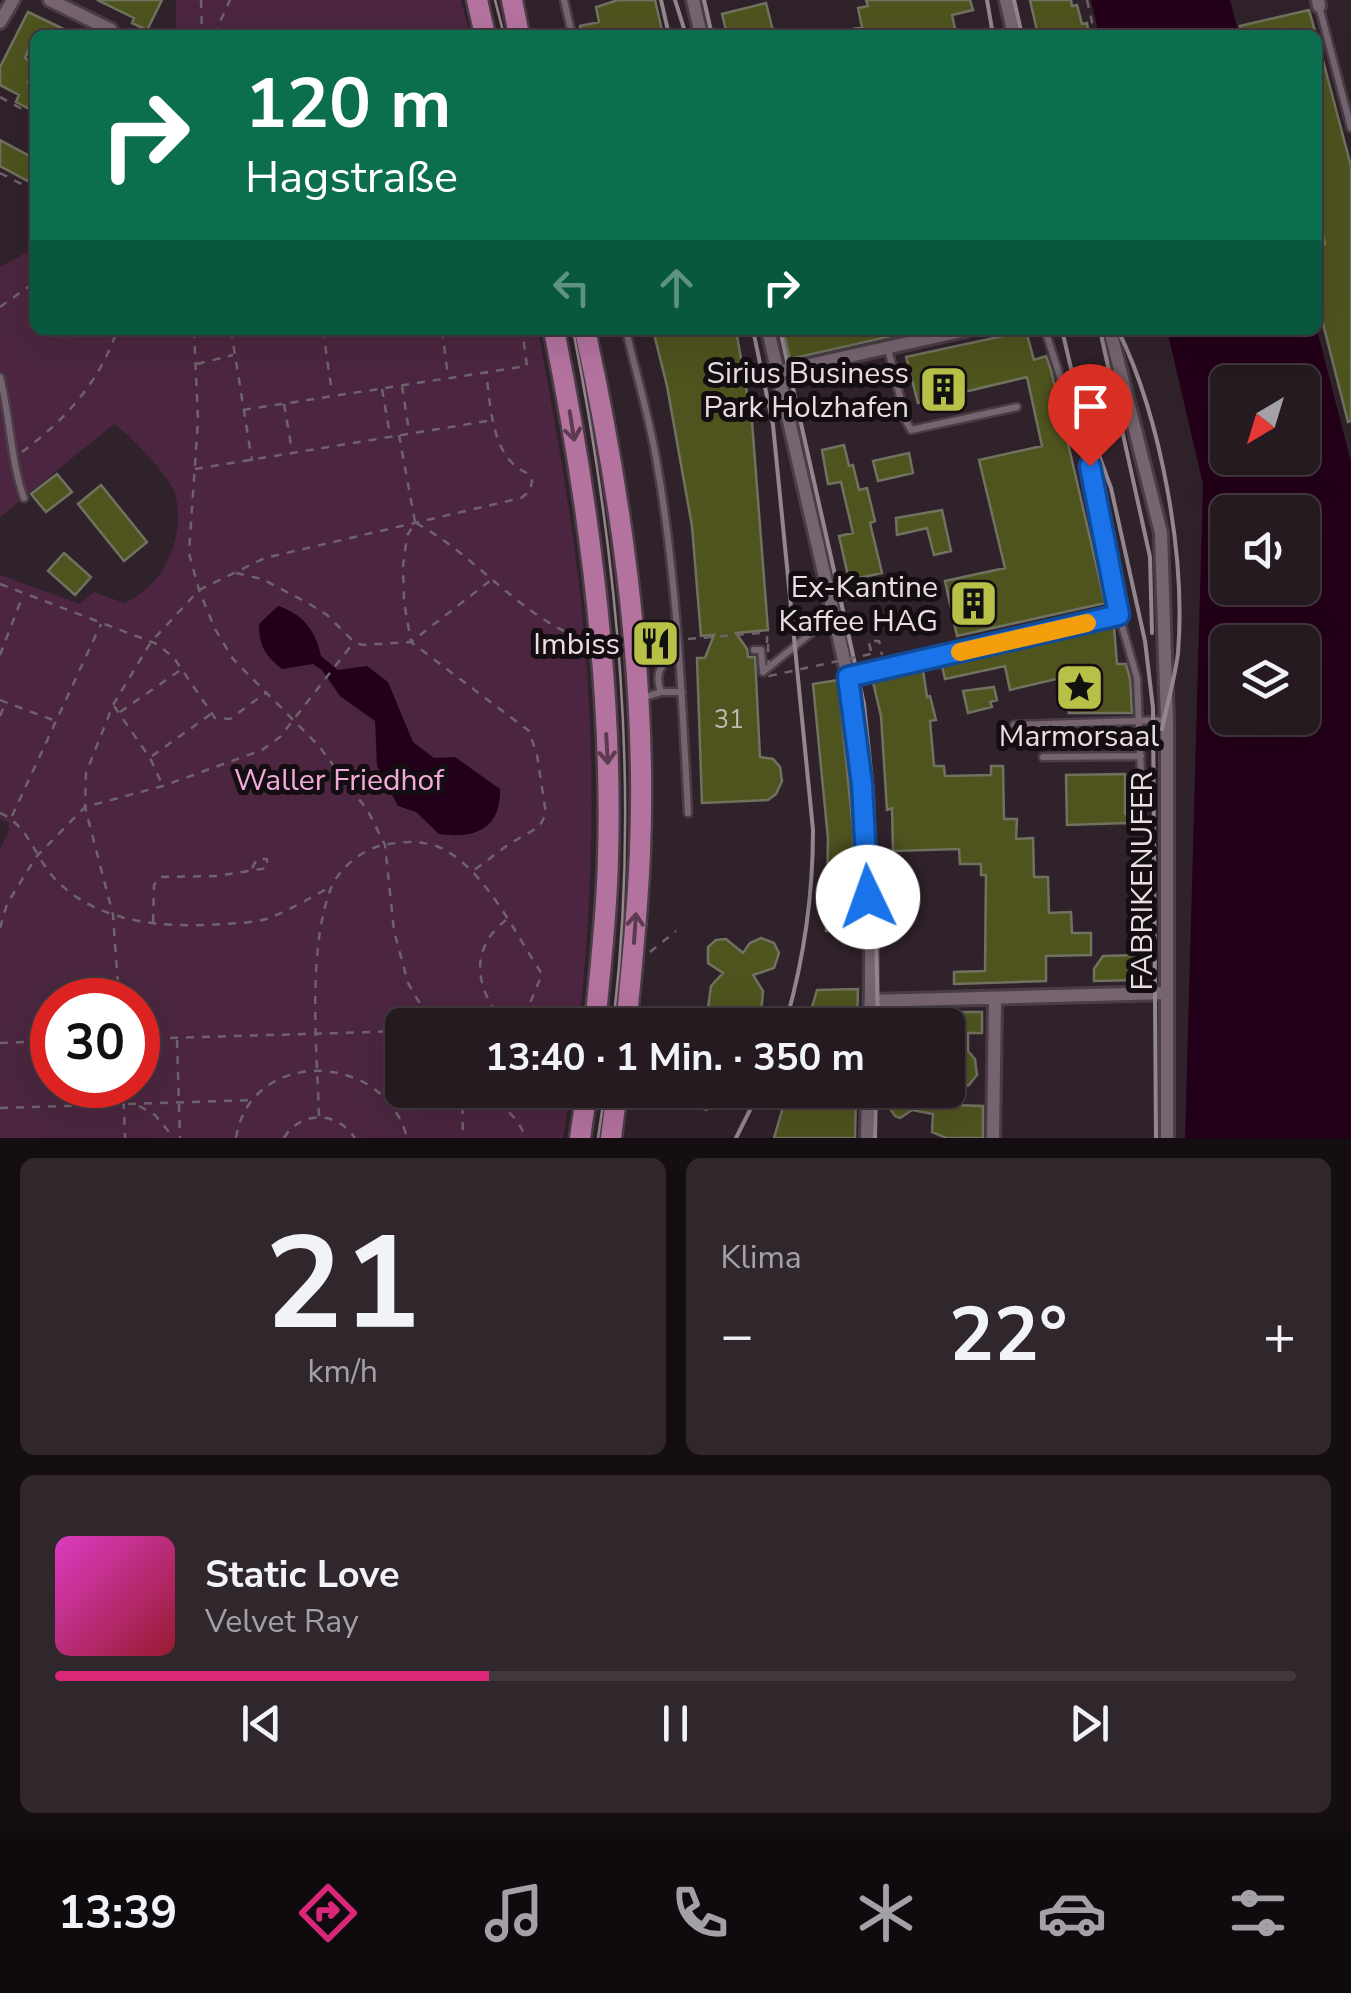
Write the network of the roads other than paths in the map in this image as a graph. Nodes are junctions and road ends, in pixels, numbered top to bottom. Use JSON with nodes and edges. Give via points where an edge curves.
{"nodes":[{"id":1,"x":13,"y":0,"type":"edge"},
{"id":2,"x":50,"y":0,"type":"edge"},
{"id":3,"x":477,"y":0,"type":"edge"},
{"id":4,"x":512,"y":0,"type":"edge"},
{"id":5,"x":564,"y":0,"type":"edge"},
{"id":6,"x":693,"y":0,"type":"edge"},
{"id":7,"x":1006,"y":0,"type":"edge"},
{"id":8,"x":1319,"y":3,"type":"edge"},
{"id":9,"x":0,"y":22,"type":"edge"},
{"id":10,"x":111,"y":30,"type":"dead end"},
{"id":11,"x":483,"y":30,"type":"edge"},
{"id":12,"x":517,"y":30,"type":"edge"},
{"id":13,"x":571,"y":30,"type":"edge"},
{"id":14,"x":700,"y":30,"type":"edge"},
{"id":15,"x":1013,"y":30,"type":"edge"},
{"id":16,"x":1351,"y":128,"type":"edge"},
{"id":17,"x":555,"y":335,"type":"edge"},
{"id":18,"x":586,"y":335,"type":"edge"},
{"id":19,"x":627,"y":335,"type":"edge"},
{"id":20,"x":769,"y":335,"type":"edge"},
{"id":21,"x":944,"y":335,"type":"edge"},
{"id":22,"x":1047,"y":335,"type":"edge"},
{"id":23,"x":1111,"y":335,"type":"edge"},
{"id":24,"x":887,"y":348,"type":"junction"},
{"id":25,"x":778,"y":372,"type":"junction"},
{"id":26,"x":0,"y":378,"type":"edge"},
{"id":27,"x":1017,"y":407,"type":"dead end"},
{"id":28,"x":24,"y":498,"type":"dead end"},
{"id":29,"x":834,"y":615,"type":"junction"},
{"id":30,"x":1119,"y":615,"type":"junction"},
{"id":31,"x":678,"y":644,"type":"junction"},
{"id":32,"x":754,"y":650,"type":"dead end"},
{"id":33,"x":848,"y":677,"type":"junction"},
{"id":34,"x":661,"y":692,"type":"junction"},
{"id":35,"x":682,"y":692,"type":"junction"},
{"id":36,"x":637,"y":701,"type":"junction"},
{"id":37,"x":1141,"y":720,"type":"junction"},
{"id":38,"x":1167,"y":720,"type":"junction"},
{"id":39,"x":1014,"y":724,"type":"dead end"},
{"id":40,"x":1142,"y":756,"type":"junction"},
{"id":41,"x":1043,"y":757,"type":"dead end"},
{"id":42,"x":1142,"y":798,"type":"dead end"},
{"id":43,"x":688,"y":812,"type":"dead end"},
{"id":44,"x":1167,"y":992,"type":"junction"},
{"id":45,"x":995,"y":1000,"type":"junction"},
{"id":46,"x":871,"y":1001,"type":"junction"},
{"id":47,"x":596,"y":1008,"type":"edge"},
{"id":48,"x":627,"y":1008,"type":"edge"},
{"id":49,"x":871,"y":1008,"type":"edge"},
{"id":50,"x":584,"y":1108,"type":"edge"},
{"id":51,"x":615,"y":1108,"type":"edge"},
{"id":52,"x":868,"y":1108,"type":"edge"},
{"id":53,"x":580,"y":1138,"type":"edge"},
{"id":54,"x":611,"y":1138,"type":"edge"},
{"id":55,"x":867,"y":1138,"type":"edge"},
{"id":56,"x":992,"y":1138,"type":"edge"},
{"id":57,"x":1167,"y":1138,"type":"edge"}],
"edges":[{"from":1,"to":9,"type":"street"},
{"from":2,"to":10,"type":"street"},
{"from":3,"to":11,"type":"main road"},
{"from":4,"to":12,"type":"main road"},
{"from":5,"to":13,"type":"lane"},
{"from":6,"to":14,"type":"street"},
{"from":7,"to":15,"type":"street"},
{"from":8,"to":16,"type":"lane"},
{"from":17,"to":47,"type":"main road","one_way":true,"via":[[589,544],[607,754],[606,905]]},
{"from":18,"to":36,"type":"main road","via":[[618,514]]},
{"from":19,"to":31,"type":"lane","via":[[657,461]]},
{"from":20,"to":25,"type":"street"},
{"from":21,"to":24,"type":"street"},
{"from":22,"to":30,"type":"lane","via":[[1090,466]]},
{"from":23,"to":38,"type":"street","name":"FABRIKENUFER","via":[[1161,533]]},
{"from":24,"to":25,"type":"street"},
{"from":24,"to":27,"type":"lane","via":[[911,430]]},
{"from":25,"to":29,"type":"street"},
{"from":26,"to":28,"type":"lane"},
{"from":29,"to":32,"type":"lane","via":[[763,672],[762,650]]},
{"from":29,"to":33,"type":"street"},
{"from":30,"to":33,"type":"street"},
{"from":30,"to":37,"type":"lane"},
{"from":31,"to":34,"type":"lane","via":[[658,669]]},
{"from":31,"to":35,"type":"lane"},
{"from":33,"to":46,"type":"street","via":[[862,784]]},
{"from":34,"to":35,"type":"lane"},
{"from":34,"to":36,"type":"lane"},
{"from":35,"to":43,"type":"lane"},
{"from":48,"to":36,"type":"main road","one_way":true,"via":[[640,850]]},
{"from":37,"to":38,"type":"lane"},
{"from":37,"to":39,"type":"lane"},
{"from":37,"to":40,"type":"lane"},
{"from":38,"to":44,"type":"street","name":"FABRIKENUFER"},
{"from":40,"to":41,"type":"lane"},
{"from":40,"to":42,"type":"lane"},
{"from":44,"to":45,"type":"street"},
{"from":44,"to":57,"type":"street","name":"FABRIKENUFER"},
{"from":45,"to":46,"type":"street"},
{"from":45,"to":56,"type":"street"},
{"from":46,"to":49,"type":"street"},
{"from":50,"to":53,"type":"main road"},
{"from":51,"to":54,"type":"main road"},
{"from":52,"to":55,"type":"street"}]}
